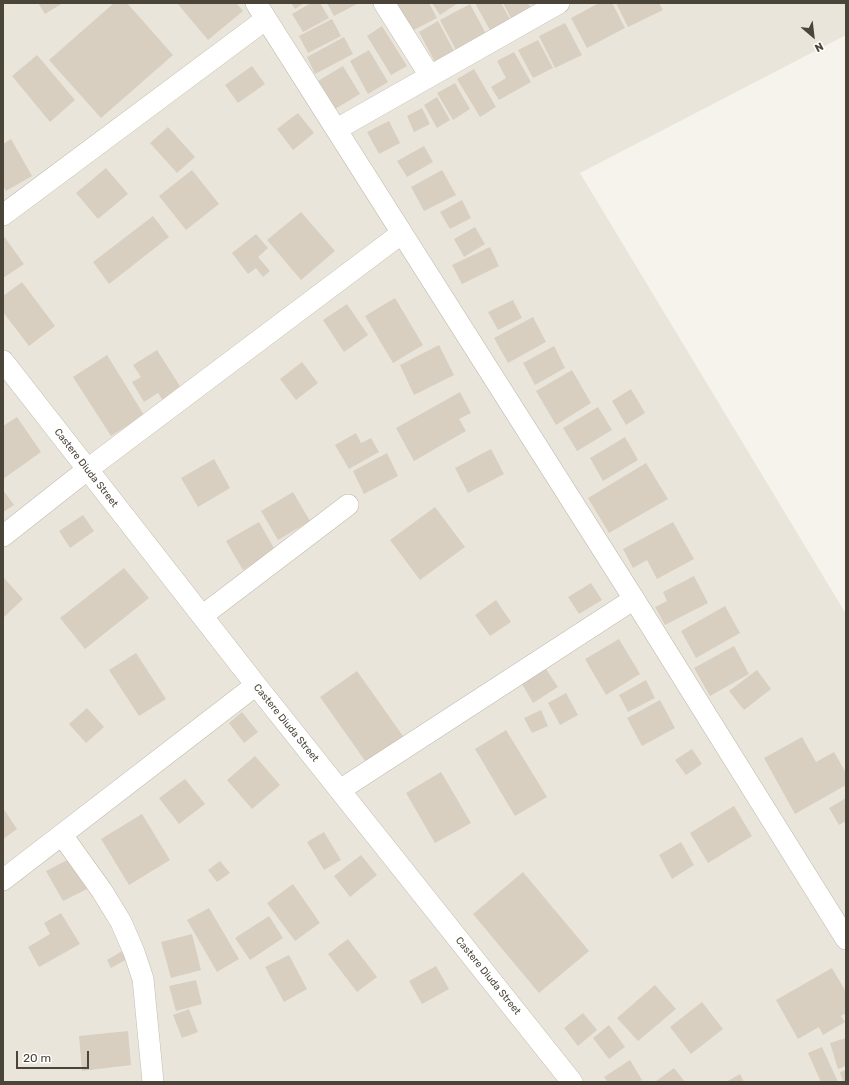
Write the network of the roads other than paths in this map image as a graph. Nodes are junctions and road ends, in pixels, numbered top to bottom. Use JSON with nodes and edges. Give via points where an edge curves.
{"nodes":[{"id":1,"x":384,"y":3,"type":"edge"},
{"id":2,"x":559,"y":3,"type":"edge"},
{"id":3,"x":261,"y":11,"type":"edge"},
{"id":4,"x":430,"y":76,"type":"junction"},
{"id":5,"x":337,"y":129,"type":"junction"},
{"id":6,"x":3,"y":215,"type":"edge"},
{"id":7,"x":402,"y":233,"type":"junction"},
{"id":8,"x":3,"y":361,"type":"edge"},
{"id":9,"x":88,"y":469,"type":"junction"},
{"id":10,"x":348,"y":505,"type":"dead end"},
{"id":11,"x":3,"y":536,"type":"edge"},
{"id":12,"x":634,"y":599,"type":"junction"},
{"id":13,"x":202,"y":616,"type":"junction"},
{"id":14,"x":256,"y":685,"type":"junction"},
{"id":15,"x":340,"y":790,"type":"junction"},
{"id":16,"x":62,"y":835,"type":"junction"},
{"id":17,"x":3,"y":880,"type":"edge"},
{"id":18,"x":846,"y":939,"type":"edge"},
{"id":19,"x":153,"y":1082,"type":"edge"},
{"id":20,"x":572,"y":1082,"type":"edge"}],
"edges":[{"from":1,"to":4,"type":"street"},
{"from":2,"to":4,"type":"street"},
{"from":3,"to":5,"type":"street"},
{"from":3,"to":6,"type":"street"},
{"from":4,"to":5,"type":"street"},
{"from":5,"to":7,"type":"street"},
{"from":7,"to":9,"type":"street"},
{"from":7,"to":12,"type":"street"},
{"from":8,"to":9,"type":"street","name":"Castere Diuda Street"},
{"from":9,"to":11,"type":"street"},
{"from":9,"to":13,"type":"street","name":"Castere Diuda Street"},
{"from":10,"to":13,"type":"street"},
{"from":12,"to":15,"type":"street"},
{"from":12,"to":18,"type":"street"},
{"from":13,"to":14,"type":"street","name":"Castere Diuda Street"},
{"from":14,"to":15,"type":"street","name":"Castere Diuda Street"},
{"from":14,"to":16,"type":"street"},
{"from":15,"to":20,"type":"street","name":"Castere Diuda Street"},
{"from":16,"to":17,"type":"street"},
{"from":16,"to":19,"type":"street","via":[[113,910],[134,952],[143,979]]}]}
